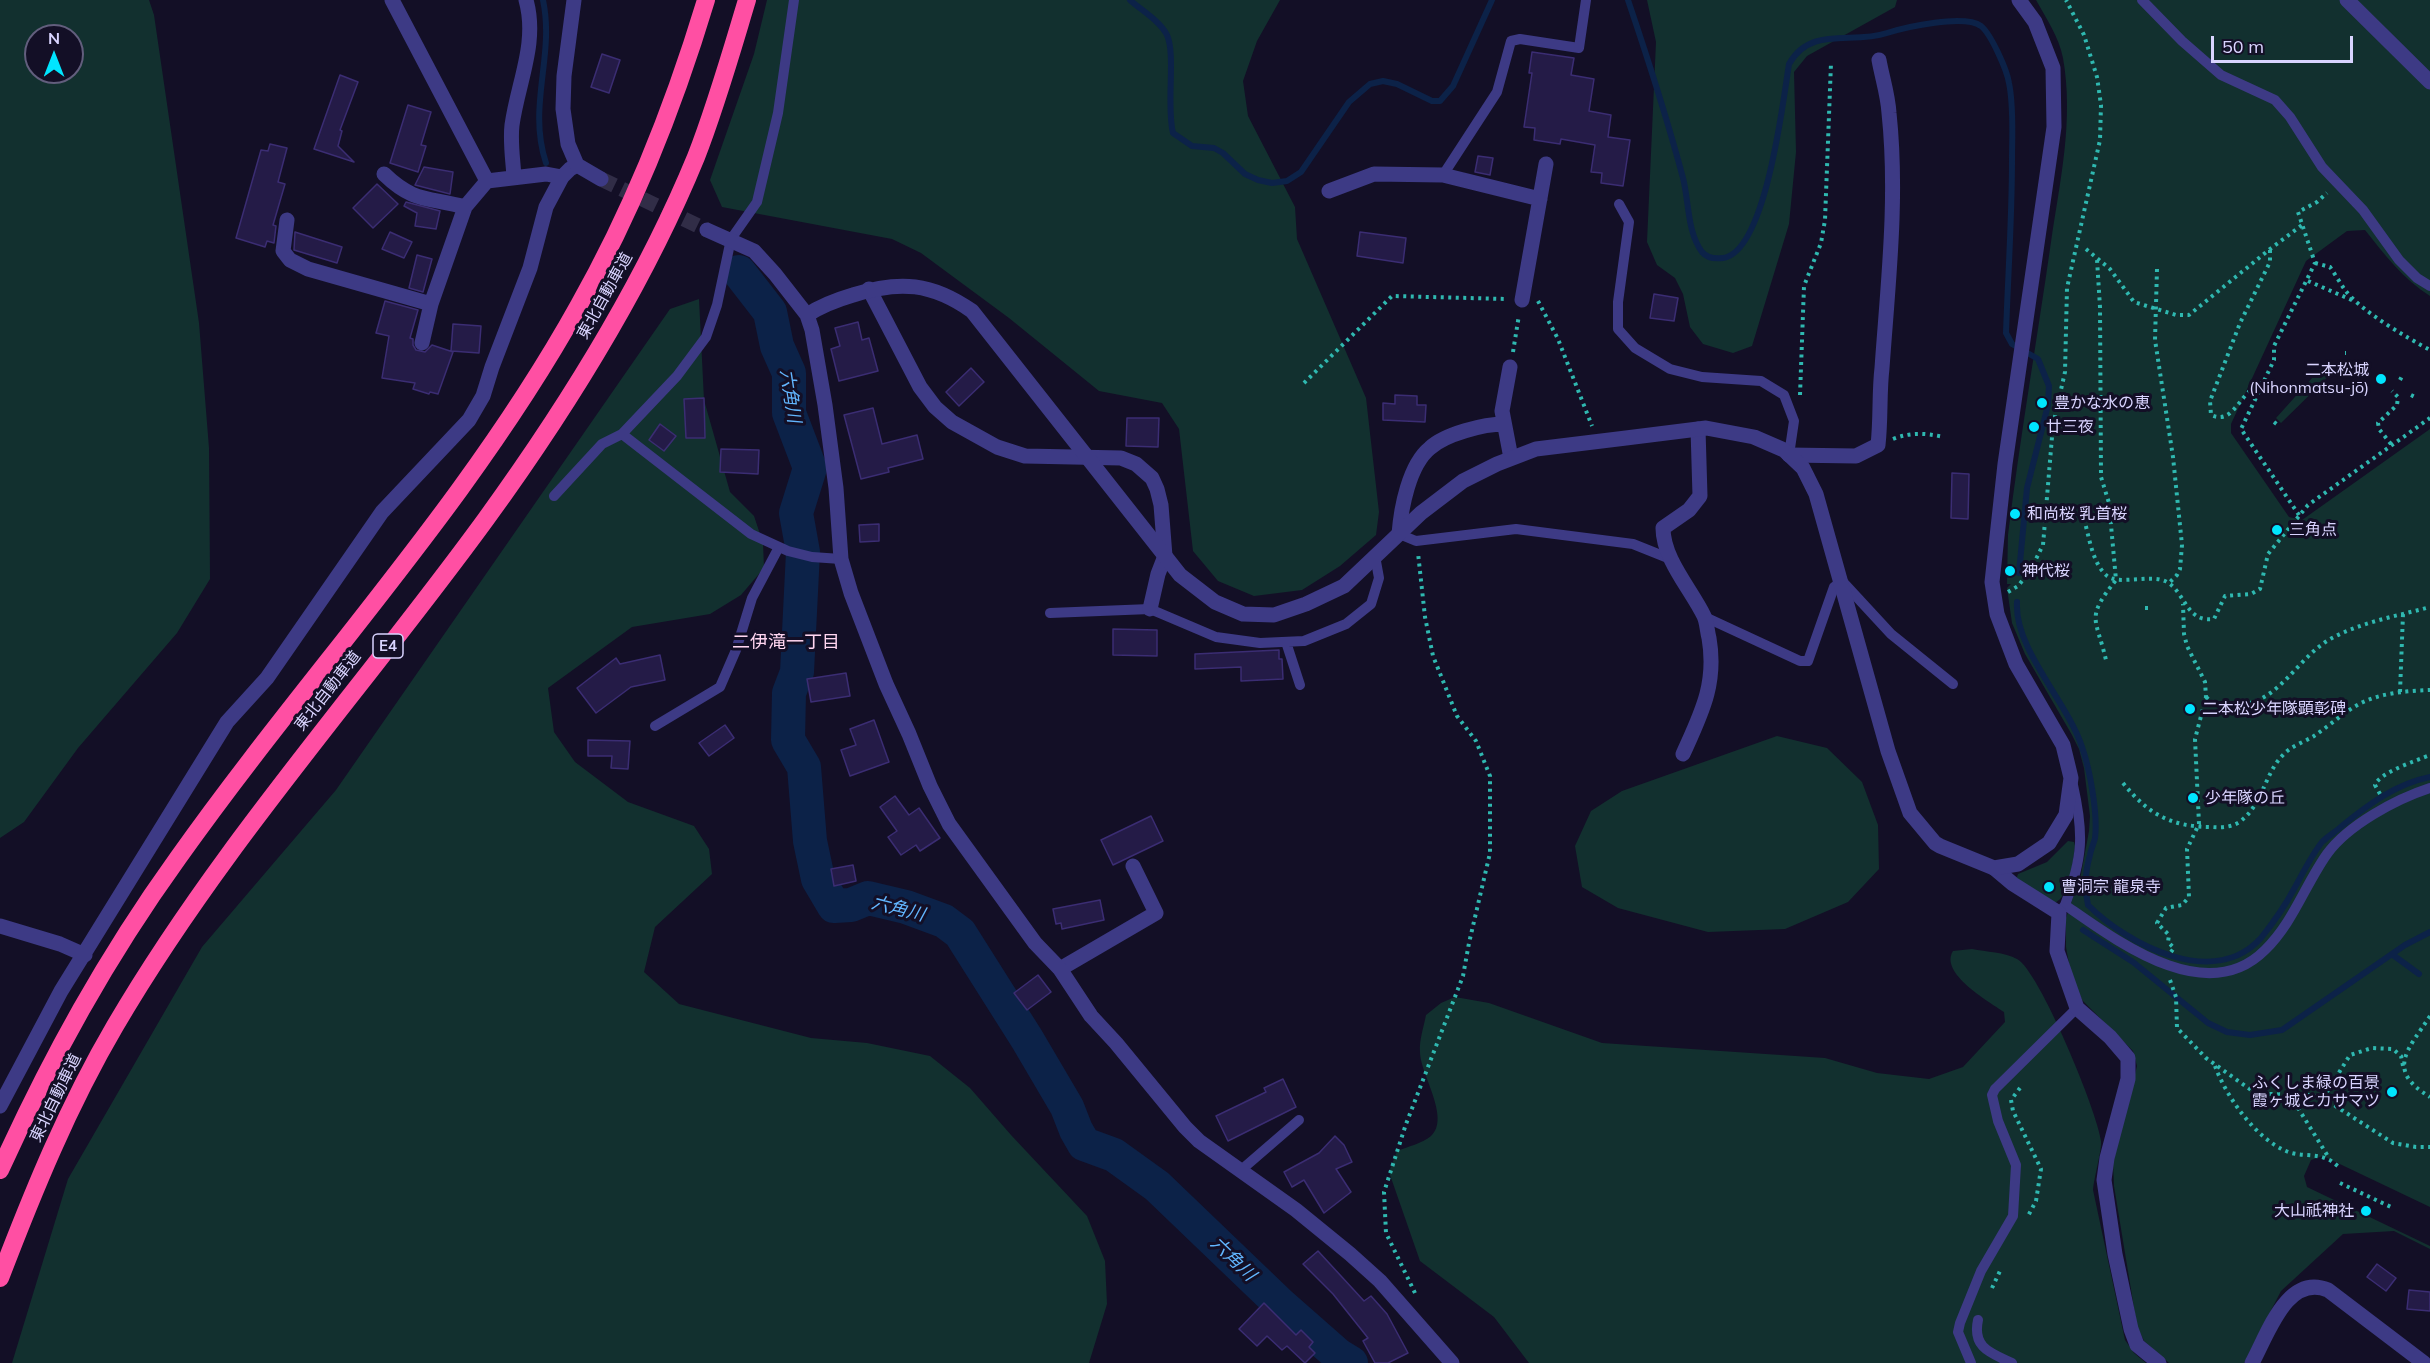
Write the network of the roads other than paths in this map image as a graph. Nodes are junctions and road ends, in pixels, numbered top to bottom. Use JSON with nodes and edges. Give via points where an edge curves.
{"nodes":[{"id":1,"x":392,"y":0,"type":"edge"},
{"id":2,"x":526,"y":0,"type":"edge"},
{"id":3,"x":573,"y":0,"type":"edge"},
{"id":4,"x":706,"y":0,"type":"edge"},
{"id":5,"x":747,"y":0,"type":"edge"},
{"id":6,"x":794,"y":0,"type":"edge"},
{"id":7,"x":1586,"y":0,"type":"edge"},
{"id":8,"x":2019,"y":0,"type":"edge"},
{"id":9,"x":2142,"y":0,"type":"edge"},
{"id":10,"x":2347,"y":0,"type":"edge"},
{"id":11,"x":1879,"y":60,"type":"dead end"},
{"id":12,"x":2430,"y":82,"type":"edge"},
{"id":13,"x":577,"y":165,"type":"junction"},
{"id":14,"x":1546,"y":165,"type":"dead end"},
{"id":15,"x":384,"y":174,"type":"dead end"},
{"id":16,"x":1443,"y":175,"type":"junction"},
{"id":17,"x":514,"y":177,"type":"junction"},
{"id":18,"x":562,"y":177,"type":"junction"},
{"id":19,"x":600,"y":179,"type":"tunnel mouth"},
{"id":20,"x":487,"y":181,"type":"junction"},
{"id":21,"x":1329,"y":191,"type":"dead end"},
{"id":22,"x":1540,"y":199,"type":"junction"},
{"id":23,"x":1619,"y":204,"type":"dead end"},
{"id":24,"x":465,"y":207,"type":"junction"},
{"id":25,"x":287,"y":220,"type":"dead end"},
{"id":26,"x":707,"y":230,"type":"tunnel mouth"},
{"id":27,"x":731,"y":239,"type":"junction"},
{"id":28,"x":2430,"y":286,"type":"edge"},
{"id":29,"x":869,"y":289,"type":"junction"},
{"id":30,"x":1522,"y":300,"type":"road end"},
{"id":31,"x":431,"y":304,"type":"junction"},
{"id":32,"x":807,"y":315,"type":"junction"},
{"id":33,"x":422,"y":343,"type":"dead end"},
{"id":34,"x":1510,"y":368,"type":"road end"},
{"id":35,"x":1504,"y":424,"type":"junction"},
{"id":36,"x":1698,"y":429,"type":"junction"},
{"id":37,"x":622,"y":434,"type":"junction"},
{"id":38,"x":1789,"y":455,"type":"junction"},
{"id":39,"x":1088,"y":457,"type":"junction"},
{"id":40,"x":1511,"y":458,"type":"junction"},
{"id":41,"x":554,"y":496,"type":"dead end"},
{"id":42,"x":1399,"y":534,"type":"junction"},
{"id":43,"x":779,"y":547,"type":"junction"},
{"id":44,"x":1165,"y":556,"type":"junction"},
{"id":45,"x":1375,"y":556,"type":"junction"},
{"id":46,"x":841,"y":559,"type":"junction"},
{"id":47,"x":1673,"y":560,"type":"junction"},
{"id":48,"x":1842,"y":580,"type":"junction"},
{"id":49,"x":1150,"y":609,"type":"junction"},
{"id":50,"x":1050,"y":613,"type":"dead end"},
{"id":51,"x":1705,"y":617,"type":"junction"},
{"id":52,"x":1286,"y":642,"type":"junction"},
{"id":53,"x":1953,"y":684,"type":"dead end"},
{"id":54,"x":1300,"y":686,"type":"dead end"},
{"id":55,"x":655,"y":726,"type":"dead end"},
{"id":56,"x":1683,"y":754,"type":"dead end"},
{"id":57,"x":2071,"y":778,"type":"junction"},
{"id":58,"x":2430,"y":788,"type":"edge"},
{"id":59,"x":1133,"y":866,"type":"dead end"},
{"id":60,"x":1994,"y":868,"type":"junction"},
{"id":61,"x":2062,"y":909,"type":"junction"},
{"id":62,"x":0,"y":926,"type":"edge"},
{"id":63,"x":85,"y":955,"type":"junction"},
{"id":64,"x":1060,"y":969,"type":"junction"},
{"id":65,"x":2077,"y":1008,"type":"junction"},
{"id":66,"x":0,"y":1106,"type":"edge"},
{"id":67,"x":1299,"y":1120,"type":"dead end"},
{"id":68,"x":0,"y":1170,"type":"edge"},
{"id":69,"x":1240,"y":1171,"type":"junction"},
{"id":70,"x":0,"y":1278,"type":"edge"},
{"id":71,"x":1978,"y":1320,"type":"dead end"},
{"id":72,"x":1452,"y":1363,"type":"edge"},
{"id":73,"x":1971,"y":1363,"type":"edge"},
{"id":74,"x":2012,"y":1363,"type":"edge"},
{"id":75,"x":2159,"y":1363,"type":"edge"},
{"id":76,"x":2252,"y":1363,"type":"edge"},
{"id":77,"x":2424,"y":1363,"type":"edge"}],
"edges":[{"from":1,"to":20,"type":"street"},
{"from":2,"to":17,"type":"street","via":[[530,35],[512,127]]},
{"from":3,"to":13,"type":"street","via":[[563,109],[568,144]]},
{"from":4,"to":68,"type":"highway","name":"東北自動車道","number":"E4","via":[[658,142],[579,307],[450,501],[185,848],[128,932],[78,1011]]},
{"from":5,"to":70,"type":"highway","name":"東北自動車道","number":"E4","via":[[696,155],[660,237],[613,325],[553,423],[486,520],[274,794],[163,949],[114,1027],[72,1107],[33,1191]]},
{"from":6,"to":27,"type":"lane","via":[[778,113],[757,202]]},
{"from":7,"to":16,"type":"lane","via":[[1579,48],[1511,41],[1497,92]]},
{"from":8,"to":57,"type":"street","via":[[2035,22],[2053,68],[2054,127],[2005,464],[1992,582],[1997,614],[2016,664],[2063,745]]},
{"from":9,"to":28,"type":"lane","via":[[2220,75],[2275,100],[2399,260]]},
{"from":10,"to":12,"type":"street"},
{"from":11,"to":38,"type":"street","via":[[1889,111],[1893,224],[1878,445],[1856,456]]},
{"from":13,"to":18,"type":"street"},
{"from":13,"to":19,"type":"street"},
{"from":14,"to":22,"type":"street"},
{"from":15,"to":24,"type":"street","via":[[418,198]]},
{"from":16,"to":21,"type":"street","via":[[1374,174]]},
{"from":16,"to":22,"type":"street"},
{"from":17,"to":18,"type":"street"},
{"from":17,"to":20,"type":"street"},
{"from":18,"to":63,"type":"street","via":[[546,207],[530,268],[483,396],[469,420],[382,512],[267,678],[227,722]]},
{"from":20,"to":24,"type":"street"},
{"from":22,"to":30,"type":"street"},
{"from":23,"to":38,"type":"lane","via":[[1629,222],[1618,329],[1635,348],[1670,369],[1702,377],[1761,381],[1784,395],[1794,421]]},
{"from":24,"to":31,"type":"street"},
{"from":25,"to":31,"type":"street","via":[[283,251],[290,260],[308,269]]},
{"from":26,"to":27,"type":"street"},
{"from":27,"to":32,"type":"street","via":[[754,251]]},
{"from":27,"to":37,"type":"lane","via":[[706,337],[677,376]]},
{"from":29,"to":32,"type":"street","via":[[824,304]]},
{"from":29,"to":39,"type":"street","via":[[920,286],[972,311]]},
{"from":29,"to":39,"type":"street","via":[[920,387],[952,422],[997,447],[1025,456]]},
{"from":31,"to":33,"type":"street"},
{"from":32,"to":46,"type":"street","via":[[825,405]]},
{"from":34,"to":35,"type":"street"},
{"from":35,"to":40,"type":"street"},
{"from":35,"to":42,"type":"street","via":[[1460,433],[1429,448],[1416,466],[1401,508]]},
{"from":36,"to":38,"type":"street","via":[[1754,436]]},
{"from":36,"to":40,"type":"street","via":[[1536,449]]},
{"from":36,"to":47,"type":"street","via":[[1700,496],[1689,510],[1663,528]]},
{"from":37,"to":41,"type":"lane","via":[[602,444]]},
{"from":37,"to":43,"type":"lane","via":[[751,534]]},
{"from":38,"to":48,"type":"street","via":[[1803,468],[1816,494]]},
{"from":39,"to":44,"type":"street"},
{"from":39,"to":44,"type":"street","via":[[1121,458],[1136,464],[1152,478],[1161,505]]},
{"from":40,"to":42,"type":"street","via":[[1463,481]]},
{"from":42,"to":45,"type":"street"},
{"from":42,"to":47,"type":"lane","via":[[1416,541],[1516,530],[1633,544]]},
{"from":43,"to":46,"type":"lane","via":[[812,557]]},
{"from":43,"to":55,"type":"lane","via":[[752,598],[720,687]]},
{"from":44,"to":45,"type":"street","via":[[1180,575],[1215,602],[1243,614],[1274,615],[1344,586]]},
{"from":44,"to":49,"type":"street"},
{"from":45,"to":52,"type":"lane","via":[[1379,578],[1371,604],[1346,624],[1304,641]]},
{"from":46,"to":64,"type":"street","via":[[886,684],[944,814],[1035,943]]},
{"from":47,"to":51,"type":"street"},
{"from":48,"to":51,"type":"lane","via":[[1834,587],[1808,661],[1800,661]]},
{"from":48,"to":53,"type":"lane","via":[[1891,634]]},
{"from":48,"to":60,"type":"street","via":[[1888,751],[1910,813],[1935,843]]},
{"from":49,"to":50,"type":"lane"},
{"from":49,"to":52,"type":"lane","via":[[1216,637]]},
{"from":51,"to":56,"type":"street","via":[[1712,654],[1708,695]]},
{"from":52,"to":54,"type":"lane"},
{"from":57,"to":60,"type":"street","via":[[2066,816],[2049,843],[2018,864]]},
{"from":57,"to":61,"type":"lane","via":[[2080,819],[2081,848]]},
{"from":58,"to":61,"type":"lane","via":[[2388,805],[2328,852],[2287,923],[2266,949],[2250,963],[2223,972],[2199,973],[2163,964]]},
{"from":59,"to":64,"type":"street","via":[[1156,913]]},
{"from":60,"to":61,"type":"street","via":[[2013,884]]},
{"from":61,"to":65,"type":"street","via":[[2057,951]]},
{"from":62,"to":63,"type":"street"},
{"from":63,"to":66,"type":"street"},
{"from":64,"to":69,"type":"street","via":[[1091,1016],[1185,1127]]},
{"from":65,"to":73,"type":"lane","via":[[1992,1095],[2016,1165],[2013,1216],[1981,1271],[1960,1323],[1958,1332]]},
{"from":65,"to":75,"type":"street","via":[[2128,1058],[2128,1079],[2104,1180],[2131,1329],[2137,1345]]},
{"from":67,"to":69,"type":"lane"},
{"from":69,"to":72,"type":"street","via":[[1296,1210],[1380,1281]]},
{"from":71,"to":74,"type":"lane","via":[[1978,1341],[1986,1350]]},
{"from":76,"to":77,"type":"street","via":[[2287,1299],[2314,1286],[2328,1290]]}]}
